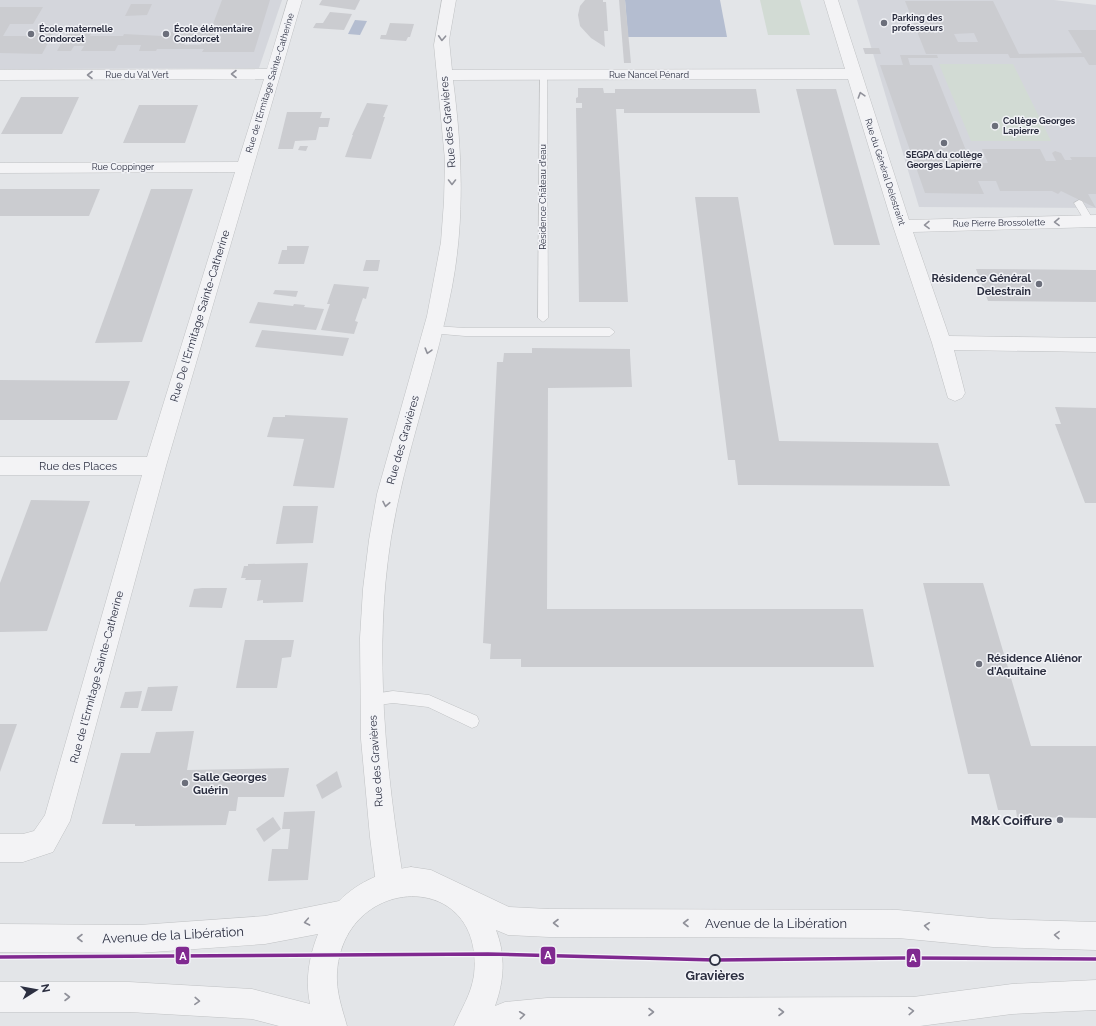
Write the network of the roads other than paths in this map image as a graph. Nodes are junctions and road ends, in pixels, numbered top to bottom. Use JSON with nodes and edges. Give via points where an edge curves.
{"nodes":[{"id":1,"x":295,"y":0,"type":"edge"},
{"id":2,"x":449,"y":0,"type":"edge"},
{"id":3,"x":831,"y":0,"type":"edge"},
{"id":4,"x":273,"y":74,"type":"junction"},
{"id":5,"x":854,"y":74,"type":"junction"},
{"id":6,"x":0,"y":75,"type":"edge"},
{"id":7,"x":544,"y":75,"type":"junction"},
{"id":8,"x":445,"y":76,"type":"junction"},
{"id":9,"x":245,"y":167,"type":"junction"},
{"id":10,"x":0,"y":168,"type":"edge"},
{"id":11,"x":1078,"y":203,"type":"dead end"},
{"id":12,"x":1092,"y":221,"type":"edge"},
{"id":13,"x":902,"y":226,"type":"junction"},
{"id":14,"x":543,"y":318,"type":"dead end"},
{"id":15,"x":434,"y":330,"type":"junction"},
{"id":16,"x":610,"y":332,"type":"dead end"},
{"id":17,"x":942,"y":344,"type":"junction"},
{"id":18,"x":1096,"y":345,"type":"edge"},
{"id":19,"x":955,"y":393,"type":"dead end"},
{"id":20,"x":0,"y":466,"type":"edge"},
{"id":21,"x":155,"y":466,"type":"junction"},
{"id":22,"x":372,"y":700,"type":"junction"},
{"id":23,"x":472,"y":721,"type":"dead end"},
{"id":24,"x":0,"y":848,"type":"edge"},
{"id":25,"x":390,"y":884,"type":"junction"},
{"id":26,"x":460,"y":898,"type":"junction"},
{"id":27,"x":345,"y":914,"type":"junction"},
{"id":28,"x":1096,"y":936,"type":"edge"},
{"id":29,"x":0,"y":938,"type":"edge"},
{"id":30,"x":1096,"y":996,"type":"edge"},
{"id":31,"x":5,"y":998,"type":"edge"},
{"id":32,"x":332,"y":1026,"type":"edge"},
{"id":33,"x":469,"y":1026,"type":"edge"},
{"id":34,"x":484,"y":1026,"type":"edge"}],
"edges":[{"from":1,"to":4,"type":"street","name":"Rue de l'Ermitage Sainte-Catherine"},
{"from":2,"to":8,"type":"street","name":"Rue des Gravières","one_way":true,"via":[[442,36]]},
{"from":3,"to":5,"type":"street","name":"Rue du Général Delestraint"},
{"from":4,"to":6,"type":"street","name":"Rue du Val Vert","one_way":true},
{"from":4,"to":9,"type":"street","name":"Rue de l'Ermitage Sainte-Catherine"},
{"from":5,"to":7,"type":"street","name":"Rue Nancel Pénard"},
{"from":13,"to":5,"type":"street","name":"Rue du Général Delestraint","one_way":true},
{"from":7,"to":8,"type":"street","name":"Rue Nancel Pénard"},
{"from":7,"to":14,"type":"lane","name":"Résidence Château d'eau"},
{"from":8,"to":15,"type":"street","name":"Rue des Gravières","one_way":true,"via":[[452,151],[452,202],[449,254]]},
{"from":9,"to":10,"type":"street","name":"Rue Coppinger"},
{"from":9,"to":21,"type":"street","name":"Rue De l'Ermitage Sainte-Catherine"},
{"from":11,"to":12,"type":"lane"},
{"from":12,"to":13,"type":"street","name":"Rue Pierre Brossolette","one_way":true},
{"from":13,"to":17,"type":"street","name":"Rue du Général Delestraint"},
{"from":15,"to":16,"type":"lane"},
{"from":15,"to":22,"type":"street","name":"Rue des Gravières","one_way":true,"via":[[385,510],[373,623]]},
{"from":17,"to":18,"type":"street"},
{"from":17,"to":19,"type":"street","name":"Rue du Général Delestraint"},
{"from":20,"to":21,"type":"street","name":"Rue des Places"},
{"from":21,"to":24,"type":"street","name":"Rue de l'Ermitage Sainte-Catherine","via":[[58,821],[43,842],[23,848]]},
{"from":22,"to":23,"type":"lane","via":[[393,697],[428,702]]},
{"from":22,"to":25,"type":"street","name":"Rue des Gravières","via":[[381,830]]},
{"from":25,"to":26,"type":"street","via":[[415,880],[439,885]]},
{"from":25,"to":27,"type":"street","via":[[366,895]]},
{"from":28,"to":26,"type":"street","name":"Avenue de la Libération","one_way":true,"via":[[993,933],[898,924],[508,921]]},
{"from":26,"to":33,"type":"street","via":[[473,913],[483,932],[488,954],[488,979],[480,1009]]},
{"from":27,"to":29,"type":"street","name":"Avenue de la Libération","one_way":true,"via":[[265,930],[147,938]]},
{"from":27,"to":32,"type":"street","via":[[333,933],[325,954],[321,979],[324,1003]]},
{"from":34,"to":30,"type":"street","one_way":true,"via":[[504,1017],[547,1012],[913,1012],[1012,999]]},
{"from":31,"to":32,"type":"street","one_way":true,"via":[[129,997],[252,1004]]}]}
